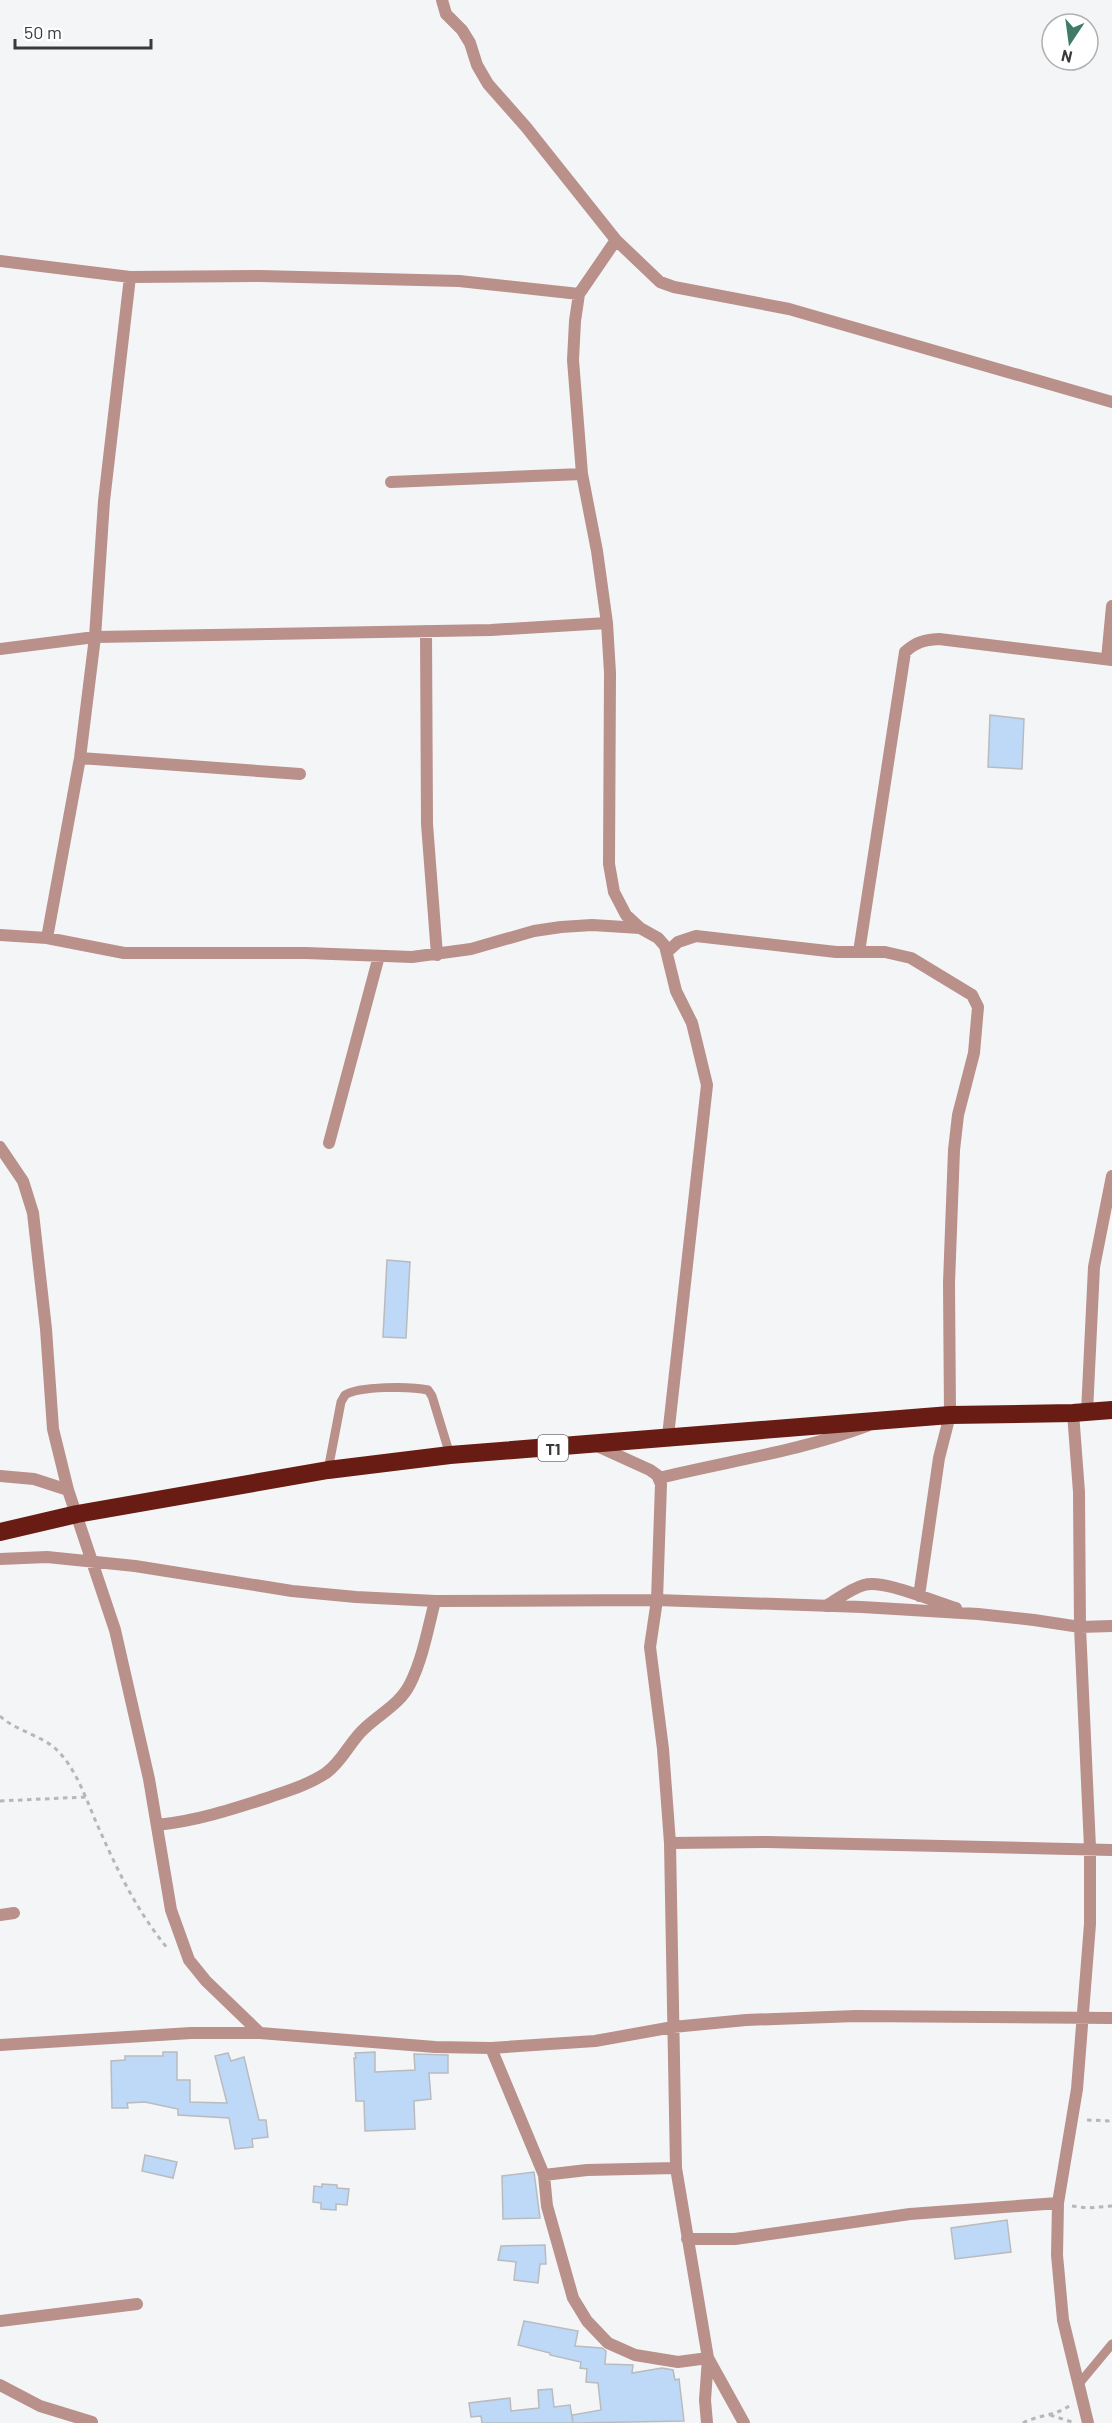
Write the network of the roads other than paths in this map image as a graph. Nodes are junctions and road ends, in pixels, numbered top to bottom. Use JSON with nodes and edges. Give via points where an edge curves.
{"nodes":[{"id":1,"x":440,"y":1,"type":"edge"},
{"id":2,"x":616,"y":240,"type":"junction"},
{"id":3,"x":0,"y":261,"type":"edge"},
{"id":4,"x":130,"y":277,"type":"junction"},
{"id":5,"x":579,"y":294,"type":"junction"},
{"id":6,"x":1112,"y":402,"type":"edge"},
{"id":7,"x":582,"y":474,"type":"junction"},
{"id":8,"x":391,"y":482,"type":"dead end"},
{"id":9,"x":1112,"y":606,"type":"edge"},
{"id":10,"x":607,"y":623,"type":"junction"},
{"id":11,"x":426,"y":631,"type":"junction"},
{"id":12,"x":95,"y":637,"type":"junction"},
{"id":13,"x":0,"y":649,"type":"edge"},
{"id":14,"x":1110,"y":659,"type":"edge"},
{"id":15,"x":80,"y":758,"type":"junction"},
{"id":16,"x":300,"y":774,"type":"dead end"},
{"id":17,"x":640,"y":928,"type":"junction"},
{"id":18,"x":0,"y":935,"type":"edge"},
{"id":19,"x":47,"y":938,"type":"junction"},
{"id":20,"x":667,"y":952,"type":"junction"},
{"id":21,"x":859,"y":952,"type":"junction"},
{"id":22,"x":437,"y":955,"type":"junction"},
{"id":23,"x":379,"y":956,"type":"junction"},
{"id":24,"x":329,"y":1143,"type":"dead end"},
{"id":25,"x":0,"y":1147,"type":"edge"},
{"id":26,"x":1112,"y":1176,"type":"edge"},
{"id":27,"x":1112,"y":1410,"type":"edge"},
{"id":28,"x":1080,"y":1413,"type":"junction"},
{"id":29,"x":950,"y":1414,"type":"junction"},
{"id":30,"x":887,"y":1419,"type":"junction"},
{"id":31,"x":668,"y":1436,"type":"junction"},
{"id":32,"x":594,"y":1445,"type":"junction"},
{"id":33,"x":450,"y":1455,"type":"junction"},
{"id":34,"x":328,"y":1470,"type":"junction"},
{"id":35,"x":0,"y":1476,"type":"edge"},
{"id":36,"x":659,"y":1478,"type":"junction"},
{"id":37,"x":68,"y":1490,"type":"junction"},
{"id":38,"x":77,"y":1514,"type":"junction"},
{"id":39,"x":0,"y":1532,"type":"edge"},
{"id":40,"x":0,"y":1559,"type":"edge"},
{"id":41,"x":92,"y":1562,"type":"junction"},
{"id":42,"x":919,"y":1596,"type":"junction"},
{"id":43,"x":657,"y":1600,"type":"junction"},
{"id":44,"x":435,"y":1601,"type":"junction"},
{"id":45,"x":825,"y":1607,"type":"junction"},
{"id":46,"x":978,"y":1614,"type":"junction"},
{"id":47,"x":1112,"y":1626,"type":"edge"},
{"id":48,"x":1080,"y":1627,"type":"junction"},
{"id":49,"x":157,"y":1825,"type":"junction"},
{"id":50,"x":670,"y":1843,"type":"junction"},
{"id":51,"x":1090,"y":1848,"type":"junction"},
{"id":52,"x":1112,"y":1850,"type":"edge"},
{"id":53,"x":14,"y":1913,"type":"dead end"},
{"id":54,"x":0,"y":1915,"type":"edge"},
{"id":55,"x":1083,"y":2017,"type":"junction"},
{"id":56,"x":1112,"y":2018,"type":"edge"},
{"id":57,"x":673,"y":2027,"type":"junction"},
{"id":58,"x":260,"y":2033,"type":"junction"},
{"id":59,"x":0,"y":2045,"type":"edge"},
{"id":60,"x":491,"y":2048,"type":"junction"},
{"id":61,"x":676,"y":2168,"type":"junction"},
{"id":62,"x":544,"y":2175,"type":"junction"},
{"id":63,"x":1058,"y":2203,"type":"junction"},
{"id":64,"x":687,"y":2239,"type":"junction"},
{"id":65,"x":137,"y":2304,"type":"dead end"},
{"id":66,"x":0,"y":2321,"type":"edge"},
{"id":67,"x":1112,"y":2344,"type":"edge"},
{"id":68,"x":708,"y":2358,"type":"junction"},
{"id":69,"x":0,"y":2385,"type":"edge"},
{"id":70,"x":1080,"y":2391,"type":"junction"},
{"id":71,"x":92,"y":2422,"type":"edge"},
{"id":72,"x":707,"y":2423,"type":"edge"},
{"id":73,"x":744,"y":2423,"type":"edge"},
{"id":74,"x":1088,"y":2423,"type":"edge"}],
"edges":[{"from":1,"to":2,"type":"street","via":[[470,43],[488,84]]},
{"from":2,"to":5,"type":"street"},
{"from":2,"to":6,"type":"street","via":[[660,282],[674,288],[789,309]]},
{"from":3,"to":4,"type":"street"},
{"from":4,"to":5,"type":"street","via":[[459,280]]},
{"from":4,"to":12,"type":"street","via":[[104,501]]},
{"from":5,"to":7,"type":"street","via":[[573,360]]},
{"from":7,"to":8,"type":"street"},
{"from":7,"to":10,"type":"street"},
{"from":9,"to":14,"type":"street"},
{"from":10,"to":11,"type":"street"},
{"from":10,"to":17,"type":"street","via":[[609,864],[617,900]]},
{"from":11,"to":12,"type":"street"},
{"from":11,"to":22,"type":"street","via":[[427,824]]},
{"from":12,"to":13,"type":"street"},
{"from":12,"to":15,"type":"street"},
{"from":14,"to":21,"type":"street","via":[[939,639],[923,640],[905,652]]},
{"from":15,"to":16,"type":"street"},
{"from":15,"to":19,"type":"street"},
{"from":17,"to":20,"type":"street","via":[[658,938]]},
{"from":17,"to":22,"type":"street","via":[[561,927]]},
{"from":18,"to":19,"type":"street"},
{"from":19,"to":23,"type":"street","via":[[124,953]]},
{"from":20,"to":21,"type":"street","via":[[678,942],[696,936]]},
{"from":20,"to":31,"type":"street","via":[[676,991],[692,1023],[707,1085]]},
{"from":21,"to":29,"type":"street","via":[[911,958],[972,995],[978,1007],[954,1150]]},
{"from":22,"to":23,"type":"street"},
{"from":23,"to":24,"type":"street"},
{"from":25,"to":37,"type":"street","via":[[23,1181],[33,1213],[53,1429]]},
{"from":26,"to":28,"type":"street","via":[[1094,1267]]},
{"from":27,"to":28,"type":"highway","number":"T1"},
{"from":28,"to":29,"type":"highway","number":"T1"},
{"from":28,"to":48,"type":"street"},
{"from":29,"to":30,"type":"highway","number":"T1"},
{"from":29,"to":42,"type":"street","via":[[939,1458]]},
{"from":30,"to":31,"type":"highway","number":"T1"},
{"from":30,"to":36,"type":"street","via":[[842,1436]]},
{"from":31,"to":32,"type":"highway","number":"T1"},
{"from":32,"to":33,"type":"highway","number":"T1"},
{"from":32,"to":36,"type":"street","via":[[641,1465]]},
{"from":33,"to":34,"type":"highway","number":"T1"},
{"from":33,"to":34,"type":"lane","via":[[428,1390],[354,1391],[341,1402]]},
{"from":34,"to":38,"type":"highway","number":"T1"},
{"from":35,"to":37,"type":"street","via":[[34,1479]]},
{"from":36,"to":43,"type":"street","via":[[662,1491]]},
{"from":37,"to":38,"type":"street"},
{"from":38,"to":39,"type":"highway","number":"T1"},
{"from":38,"to":41,"type":"street"},
{"from":40,"to":41,"type":"street","via":[[47,1557]]},
{"from":41,"to":44,"type":"street","via":[[292,1591]]},
{"from":41,"to":49,"type":"street","via":[[115,1630]]},
{"from":42,"to":45,"type":"street","via":[[867,1584]]},
{"from":42,"to":46,"type":"street"},
{"from":43,"to":44,"type":"street"},
{"from":43,"to":45,"type":"street"},
{"from":43,"to":50,"type":"street","via":[[650,1647]]},
{"from":44,"to":49,"type":"street","via":[[409,1686],[357,1736],[326,1773],[292,1790],[213,1816]]},
{"from":45,"to":46,"type":"street"},
{"from":46,"to":48,"type":"street"},
{"from":47,"to":48,"type":"street"},
{"from":48,"to":51,"type":"street"},
{"from":49,"to":58,"type":"street","via":[[171,1910],[189,1960]]},
{"from":50,"to":51,"type":"street"},
{"from":50,"to":57,"type":"street"},
{"from":51,"to":52,"type":"street"},
{"from":51,"to":55,"type":"street","via":[[1090,1924]]},
{"from":53,"to":54,"type":"street"},
{"from":55,"to":56,"type":"street"},
{"from":55,"to":57,"type":"street","via":[[856,2016]]},
{"from":55,"to":63,"type":"street","via":[[1074,2117]]},
{"from":57,"to":60,"type":"street","via":[[595,2041]]},
{"from":57,"to":61,"type":"street"},
{"from":58,"to":59,"type":"street","via":[[191,2033]]},
{"from":58,"to":60,"type":"street"},
{"from":60,"to":62,"type":"street"},
{"from":61,"to":62,"type":"street","via":[[587,2169]]},
{"from":61,"to":64,"type":"street"},
{"from":62,"to":68,"type":"street","via":[[547,2206],[573,2298],[587,2321],[608,2343],[635,2355],[678,2362]]},
{"from":63,"to":64,"type":"street","via":[[910,2214],[735,2239]]},
{"from":63,"to":70,"type":"street","via":[[1057,2255],[1063,2320]]},
{"from":64,"to":68,"type":"street"},
{"from":65,"to":66,"type":"street"},
{"from":67,"to":70,"type":"lane"},
{"from":68,"to":72,"type":"street"},
{"from":68,"to":73,"type":"street"},
{"from":69,"to":71,"type":"street","via":[[40,2406]]},
{"from":70,"to":74,"type":"street"}]}
